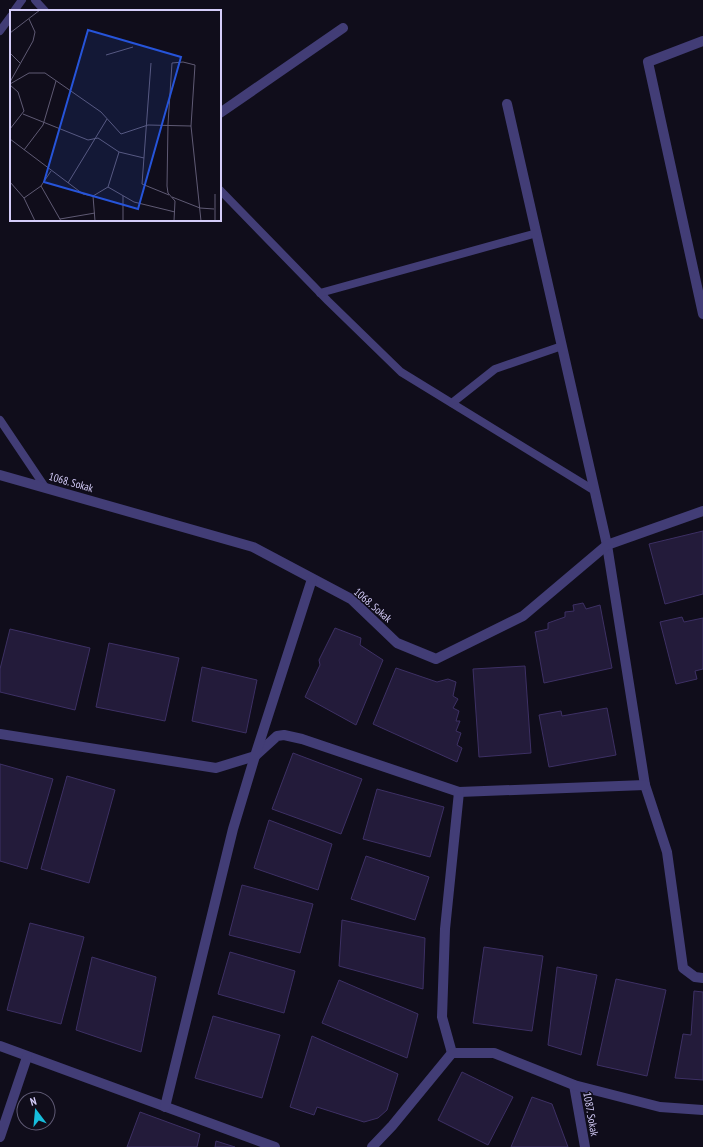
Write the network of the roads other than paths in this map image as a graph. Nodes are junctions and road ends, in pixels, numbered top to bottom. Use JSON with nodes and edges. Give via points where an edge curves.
{"nodes":[{"id":1,"x":22,"y":0,"type":"edge"},
{"id":2,"x":34,"y":0,"type":"edge"},
{"id":3,"x":15,"y":10,"type":"edge"},
{"id":4,"x":44,"y":10,"type":"edge"},
{"id":5,"x":10,"y":17,"type":"edge"},
{"id":6,"x":343,"y":28,"type":"dead end"},
{"id":7,"x":0,"y":30,"type":"edge"},
{"id":8,"x":703,"y":41,"type":"edge"},
{"id":9,"x":508,"y":104,"type":"dead end"},
{"id":10,"x":221,"y":112,"type":"edge"},
{"id":11,"x":221,"y":191,"type":"edge"},
{"id":12,"x":537,"y":233,"type":"junction"},
{"id":13,"x":320,"y":293,"type":"junction"},
{"id":14,"x":703,"y":314,"type":"edge"},
{"id":15,"x":562,"y":346,"type":"junction"},
{"id":16,"x":452,"y":403,"type":"junction"},
{"id":17,"x":0,"y":420,"type":"edge"},
{"id":18,"x":0,"y":475,"type":"edge"},
{"id":19,"x":44,"y":488,"type":"junction"},
{"id":20,"x":595,"y":491,"type":"junction"},
{"id":21,"x":703,"y":510,"type":"edge"},
{"id":22,"x":607,"y":545,"type":"junction"},
{"id":23,"x":312,"y":579,"type":"junction"},
{"id":24,"x":0,"y":734,"type":"edge"},
{"id":25,"x":255,"y":756,"type":"junction"},
{"id":26,"x":645,"y":785,"type":"junction"},
{"id":27,"x":459,"y":792,"type":"junction"},
{"id":28,"x":703,"y":978,"type":"edge"},
{"id":29,"x":0,"y":1046,"type":"edge"},
{"id":30,"x":452,"y":1053,"type":"junction"},
{"id":31,"x":27,"y":1057,"type":"junction"},
{"id":32,"x":574,"y":1085,"type":"junction"},
{"id":33,"x":165,"y":1107,"type":"junction"},
{"id":34,"x":703,"y":1110,"type":"edge"},
{"id":35,"x":0,"y":1137,"type":"edge"},
{"id":36,"x":275,"y":1147,"type":"edge"},
{"id":37,"x":372,"y":1147,"type":"edge"},
{"id":38,"x":585,"y":1147,"type":"edge"}],
"edges":[{"from":1,"to":3,"type":"lane"},
{"from":2,"to":4,"type":"lane"},
{"from":5,"to":7,"type":"lane"},
{"from":6,"to":10,"type":"street"},
{"from":8,"to":14,"type":"street","via":[[648,62]]},
{"from":9,"to":12,"type":"street"},
{"from":11,"to":13,"type":"lane"},
{"from":12,"to":13,"type":"lane"},
{"from":12,"to":15,"type":"street"},
{"from":13,"to":16,"type":"lane","via":[[401,372]]},
{"from":15,"to":16,"type":"lane","via":[[495,369]]},
{"from":15,"to":20,"type":"street"},
{"from":16,"to":20,"type":"lane"},
{"from":17,"to":19,"type":"lane"},
{"from":18,"to":19,"type":"street","name":"1068. Sokak"},
{"from":19,"to":23,"type":"street","name":"1068. Sokak","via":[[252,547]]},
{"from":20,"to":22,"type":"street"},
{"from":21,"to":22,"type":"street","name":"1068. Sokak"},
{"from":22,"to":23,"type":"street","name":"1068. Sokak","via":[[523,616],[436,659],[397,643],[350,599]]},
{"from":22,"to":26,"type":"street"},
{"from":23,"to":25,"type":"street"},
{"from":24,"to":25,"type":"street","via":[[216,768]]},
{"from":25,"to":27,"type":"street","via":[[277,736],[284,735]]},
{"from":25,"to":33,"type":"street","via":[[233,829]]},
{"from":26,"to":27,"type":"street"},
{"from":26,"to":28,"type":"street","via":[[666,852],[683,968],[695,977]]},
{"from":27,"to":30,"type":"street","via":[[445,929],[442,1018]]},
{"from":29,"to":31,"type":"street"},
{"from":30,"to":32,"type":"street","via":[[494,1054]]},
{"from":30,"to":37,"type":"street"},
{"from":31,"to":33,"type":"street"},
{"from":31,"to":35,"type":"street"},
{"from":32,"to":34,"type":"street","via":[[660,1107]]},
{"from":32,"to":38,"type":"street","name":"1087. Sokak"},
{"from":33,"to":36,"type":"street"}]}
